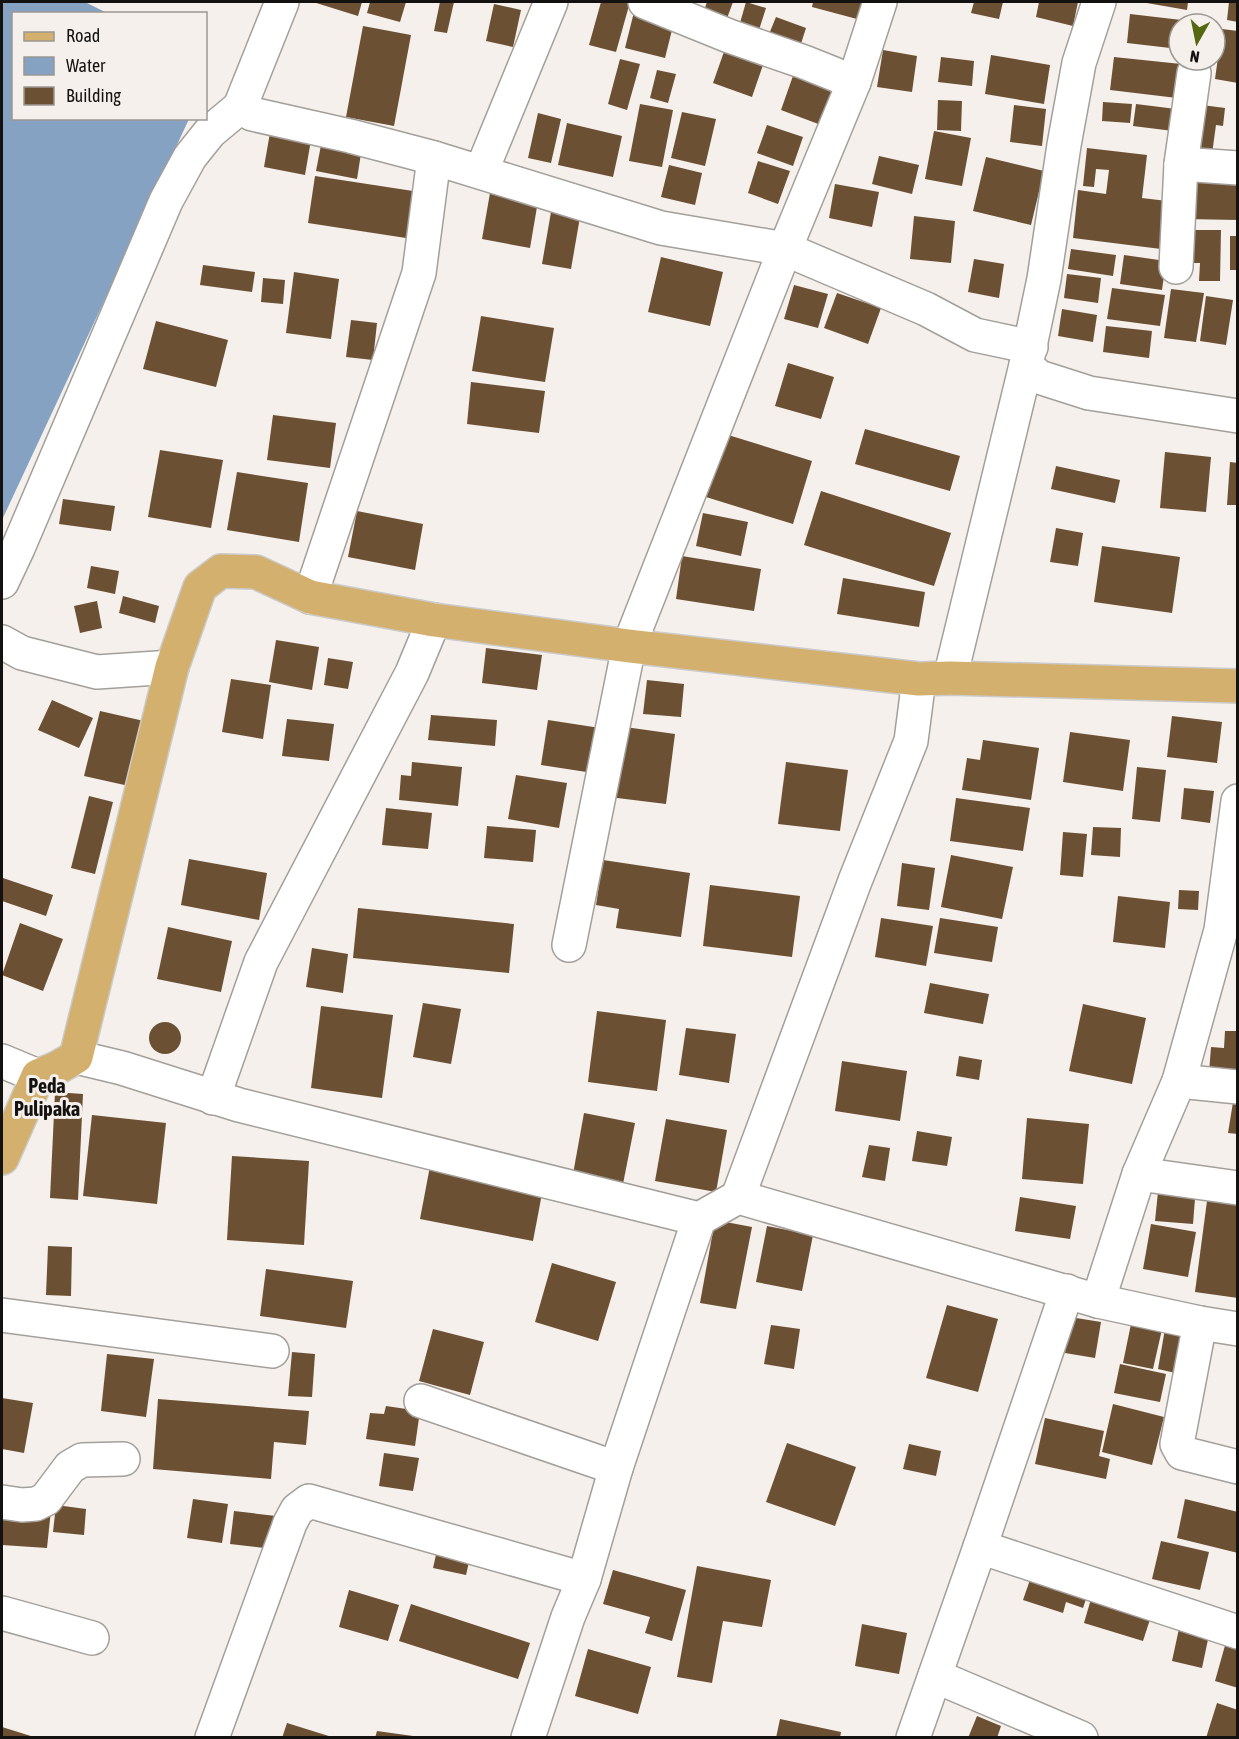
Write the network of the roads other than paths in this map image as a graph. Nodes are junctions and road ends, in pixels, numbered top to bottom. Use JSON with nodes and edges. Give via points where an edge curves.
{"nodes":[{"id":1,"x":282,"y":2,"type":"edge"},
{"id":2,"x":551,"y":2,"type":"edge"},
{"id":3,"x":645,"y":2,"type":"edge"},
{"id":4,"x":880,"y":2,"type":"edge"},
{"id":5,"x":1099,"y":2,"type":"edge"},
{"id":6,"x":1194,"y":73,"type":"dead end"},
{"id":7,"x":854,"y":82,"type":"junction"},
{"id":8,"x":240,"y":107,"type":"junction"},
{"id":9,"x":434,"y":158,"type":"junction"},
{"id":10,"x":1180,"y":164,"type":"junction"},
{"id":11,"x":1238,"y":168,"type":"edge"},
{"id":12,"x":481,"y":172,"type":"junction"},
{"id":13,"x":785,"y":249,"type":"junction"},
{"id":14,"x":1176,"y":267,"type":"dead end"},
{"id":15,"x":1028,"y":356,"type":"junction"},
{"id":16,"x":1238,"y":416,"type":"edge"},
{"id":17,"x":2,"y":582,"type":"edge"},
{"id":18,"x":310,"y":597,"type":"junction"},
{"id":19,"x":434,"y":620,"type":"junction"},
{"id":20,"x":2,"y":642,"type":"edge"},
{"id":21,"x":629,"y":646,"type":"junction"},
{"id":22,"x":172,"y":667,"type":"junction"},
{"id":23,"x":934,"y":678,"type":"junction"},
{"id":24,"x":1238,"y":686,"type":"edge"},
{"id":25,"x":1238,"y":801,"type":"edge"},
{"id":26,"x":569,"y":945,"type":"dead end"},
{"id":27,"x":76,"y":1057,"type":"junction"},
{"id":28,"x":2,"y":1061,"type":"edge"},
{"id":29,"x":38,"y":1076,"type":"junction"},
{"id":30,"x":1179,"y":1081,"type":"junction"},
{"id":31,"x":1238,"y":1087,"type":"edge"},
{"id":32,"x":213,"y":1098,"type":"junction"},
{"id":33,"x":2,"y":1158,"type":"edge"},
{"id":34,"x":1139,"y":1174,"type":"junction"},
{"id":35,"x":1238,"y":1188,"type":"edge"},
{"id":36,"x":738,"y":1197,"type":"junction"},
{"id":37,"x":699,"y":1219,"type":"junction"},
{"id":38,"x":1067,"y":1291,"type":"junction"},
{"id":39,"x":1098,"y":1300,"type":"junction"},
{"id":40,"x":2,"y":1315,"type":"edge"},
{"id":41,"x":1200,"y":1323,"type":"junction"},
{"id":42,"x":1238,"y":1329,"type":"edge"},
{"id":43,"x":272,"y":1351,"type":"dead end"},
{"id":44,"x":421,"y":1401,"type":"dead end"},
{"id":45,"x":123,"y":1459,"type":"dead end"},
{"id":46,"x":1238,"y":1467,"type":"edge"},
{"id":47,"x":616,"y":1468,"type":"junction"},
{"id":48,"x":2,"y":1502,"type":"edge"},
{"id":49,"x":980,"y":1547,"type":"junction"},
{"id":50,"x":584,"y":1579,"type":"junction"},
{"id":51,"x":2,"y":1613,"type":"edge"},
{"id":52,"x":1238,"y":1632,"type":"edge"},
{"id":53,"x":92,"y":1638,"type":"dead end"},
{"id":54,"x":934,"y":1676,"type":"junction"},
{"id":55,"x":212,"y":1737,"type":"edge"},
{"id":56,"x":528,"y":1737,"type":"edge"},
{"id":57,"x":913,"y":1737,"type":"edge"},
{"id":58,"x":1081,"y":1737,"type":"edge"}],
"edges":[{"from":1,"to":8,"type":"street"},
{"from":2,"to":12,"type":"street"},
{"from":3,"to":7,"type":"street"},
{"from":4,"to":7,"type":"street"},
{"from":5,"to":15,"type":"street","via":[[1079,63]]},
{"from":6,"to":10,"type":"street"},
{"from":7,"to":13,"type":"street"},
{"from":8,"to":9,"type":"street","via":[[261,116]]},
{"from":8,"to":17,"type":"street","via":[[210,132],[190,157],[166,201]]},
{"from":9,"to":12,"type":"street"},
{"from":9,"to":18,"type":"street","via":[[420,273]]},
{"from":10,"to":11,"type":"street"},
{"from":10,"to":14,"type":"street"},
{"from":12,"to":13,"type":"street","via":[[661,228]]},
{"from":13,"to":15,"type":"street"},
{"from":13,"to":21,"type":"street"},
{"from":15,"to":16,"type":"street","via":[[1039,377],[1053,383],[1089,393]]},
{"from":15,"to":23,"type":"street"},
{"from":18,"to":19,"type":"main road"},
{"from":18,"to":22,"type":"main road","via":[[256,572],[221,571],[200,587]]},
{"from":19,"to":21,"type":"main road"},
{"from":19,"to":32,"type":"street","via":[[412,673],[261,962]]},
{"from":20,"to":22,"type":"street","via":[[22,653],[97,672]]},
{"from":21,"to":23,"type":"main road"},
{"from":21,"to":26,"type":"street"},
{"from":22,"to":27,"type":"main road"},
{"from":23,"to":24,"type":"main road"},
{"from":23,"to":36,"type":"street"},
{"from":25,"to":30,"type":"street","via":[[1221,930]]},
{"from":27,"to":29,"type":"main road"},
{"from":27,"to":32,"type":"street"},
{"from":28,"to":29,"type":"street"},
{"from":29,"to":33,"type":"main road"},
{"from":30,"to":31,"type":"street"},
{"from":30,"to":34,"type":"street"},
{"from":32,"to":37,"type":"street"},
{"from":34,"to":35,"type":"street"},
{"from":34,"to":39,"type":"street"},
{"from":36,"to":37,"type":"street"},
{"from":36,"to":38,"type":"street"},
{"from":37,"to":47,"type":"street"},
{"from":38,"to":39,"type":"street"},
{"from":38,"to":49,"type":"street"},
{"from":39,"to":41,"type":"street"},
{"from":40,"to":43,"type":"street"},
{"from":41,"to":42,"type":"street"},
{"from":41,"to":46,"type":"street","via":[[1178,1444],[1182,1453]]},
{"from":44,"to":47,"type":"street"},
{"from":45,"to":48,"type":"street","via":[[82,1460],[70,1467],[46,1499],[36,1504]]},
{"from":47,"to":50,"type":"street"},
{"from":49,"to":52,"type":"street"},
{"from":49,"to":54,"type":"street"},
{"from":50,"to":55,"type":"street","via":[[309,1501],[297,1510],[290,1523]]},
{"from":50,"to":56,"type":"street"},
{"from":51,"to":53,"type":"street"},
{"from":54,"to":57,"type":"street"},
{"from":54,"to":58,"type":"street"}]}
